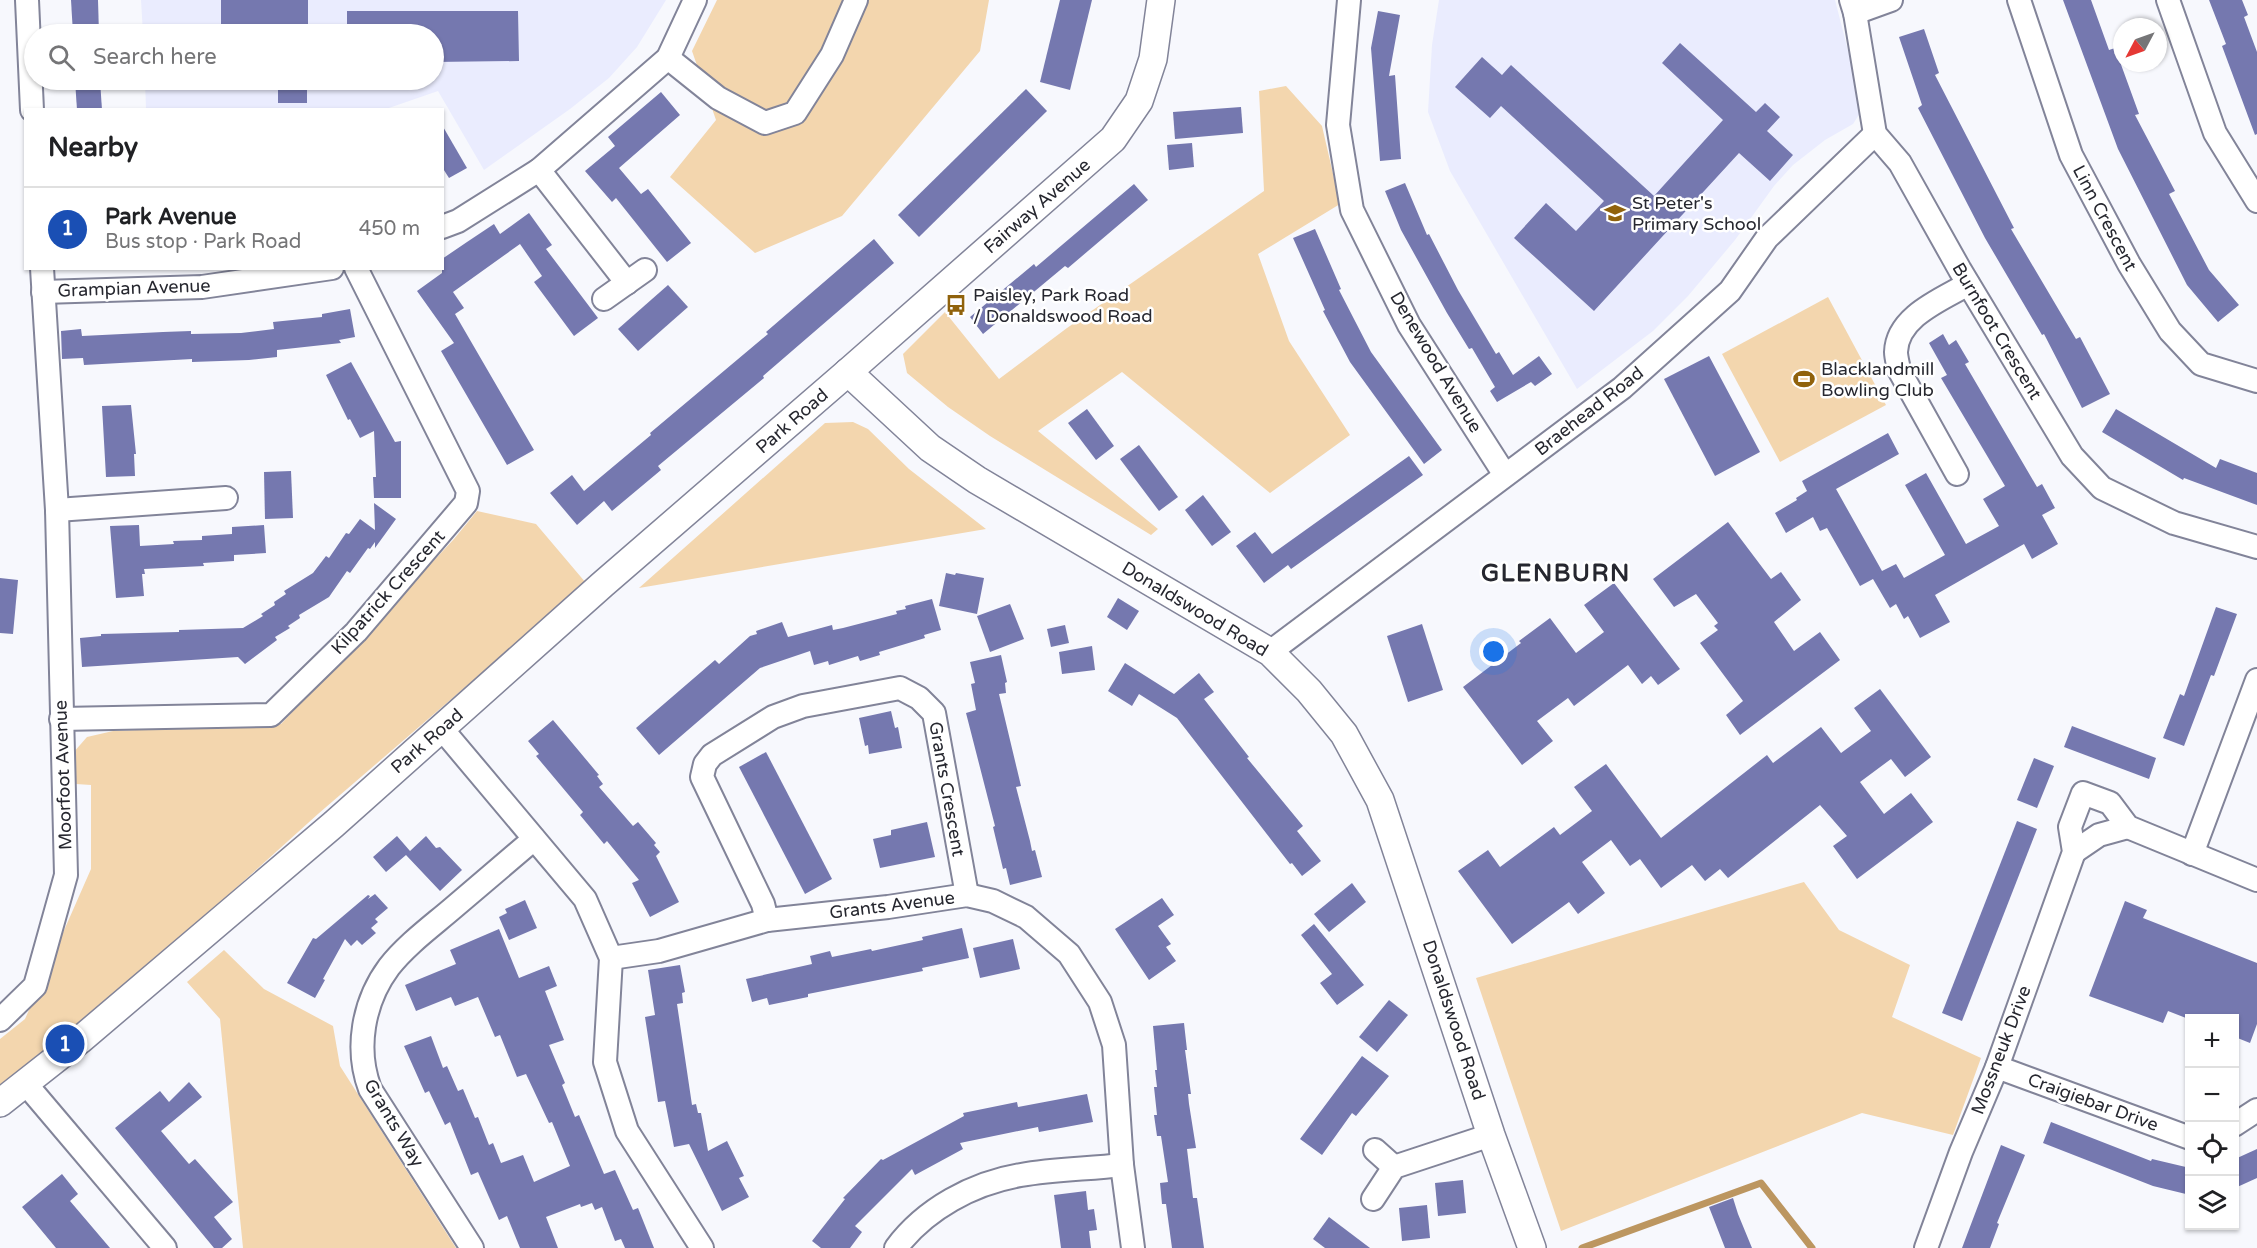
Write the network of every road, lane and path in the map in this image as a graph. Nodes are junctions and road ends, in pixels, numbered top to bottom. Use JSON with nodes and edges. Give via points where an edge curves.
{"nodes":[{"id":1,"x":27,"y":0,"type":"edge"},
{"id":2,"x":695,"y":0,"type":"edge"},
{"id":3,"x":856,"y":0,"type":"edge"},
{"id":4,"x":1161,"y":0,"type":"edge"},
{"id":5,"x":1348,"y":0,"type":"edge"},
{"id":6,"x":1891,"y":0,"type":"edge"},
{"id":7,"x":2019,"y":0,"type":"edge"},
{"id":8,"x":2168,"y":0,"type":"edge"},
{"id":9,"x":1853,"y":6,"type":"edge"},
{"id":10,"x":28,"y":24,"type":"edge"},
{"id":11,"x":668,"y":58,"type":"junction"},
{"id":12,"x":31,"y":90,"type":"edge"},
{"id":13,"x":32,"y":108,"type":"edge"},
{"id":14,"x":1875,"y":134,"type":"junction"},
{"id":15,"x":539,"y":170,"type":"junction"},
{"id":16,"x":2257,"y":201,"type":"edge"},
{"id":17,"x":444,"y":226,"type":"edge"},
{"id":18,"x":42,"y":270,"type":"edge"},
{"id":19,"x":318,"y":270,"type":"edge"},
{"id":20,"x":357,"y":270,"type":"edge"},
{"id":21,"x":645,"y":270,"type":"dead end"},
{"id":22,"x":627,"y":283,"type":"junction"},
{"id":23,"x":1968,"y":284,"type":"junction"},
{"id":24,"x":43,"y":292,"type":"junction"},
{"id":25,"x":604,"y":299,"type":"dead end"},
{"id":26,"x":848,"y":372,"type":"junction"},
{"id":27,"x":2257,"y":381,"type":"edge"},
{"id":28,"x":1957,"y":474,"type":"dead end"},
{"id":29,"x":1505,"y":475,"type":"junction"},
{"id":30,"x":226,"y":498,"type":"dead end"},
{"id":31,"x":57,"y":510,"type":"junction"},
{"id":32,"x":2257,"y":547,"type":"edge"},
{"id":33,"x":1270,"y":652,"type":"junction"},
{"id":34,"x":2257,"y":680,"type":"edge"},
{"id":35,"x":61,"y":719,"type":"junction"},
{"id":36,"x":442,"y":729,"type":"junction"},
{"id":37,"x":2128,"y":827,"type":"junction"},
{"id":38,"x":534,"y":840,"type":"junction"},
{"id":39,"x":2074,"y":852,"type":"junction"},
{"id":40,"x":2192,"y":854,"type":"junction"},
{"id":41,"x":2257,"y":880,"type":"edge"},
{"id":42,"x":967,"y":895,"type":"junction"},
{"id":43,"x":767,"y":920,"type":"junction"},
{"id":44,"x":611,"y":958,"type":"junction"},
{"id":45,"x":0,"y":1020,"type":"edge"},
{"id":46,"x":1997,"y":1067,"type":"junction"},
{"id":47,"x":26,"y":1084,"type":"junction"},
{"id":48,"x":0,"y":1103,"type":"edge"},
{"id":49,"x":2257,"y":1110,"type":"edge"},
{"id":50,"x":2239,"y":1122,"type":"edge"},
{"id":51,"x":1491,"y":1135,"type":"junction"},
{"id":52,"x":2185,"y":1136,"type":"edge"},
{"id":53,"x":1375,"y":1150,"type":"dead end"},
{"id":54,"x":1122,"y":1165,"type":"junction"},
{"id":55,"x":1394,"y":1167,"type":"junction"},
{"id":56,"x":1372,"y":1199,"type":"dead end"},
{"id":57,"x":165,"y":1248,"type":"edge"},
{"id":58,"x":472,"y":1248,"type":"edge"},
{"id":59,"x":702,"y":1248,"type":"edge"},
{"id":60,"x":896,"y":1248,"type":"edge"},
{"id":61,"x":1133,"y":1248,"type":"edge"},
{"id":62,"x":1532,"y":1248,"type":"edge"},
{"id":63,"x":1926,"y":1248,"type":"edge"}],
"edges":[{"from":1,"to":10,"type":"street"},
{"from":2,"to":11,"type":"street"},
{"from":3,"to":11,"type":"street","via":[[832,55],[795,113],[765,123],[718,98]]},
{"from":4,"to":26,"type":"street","name":"Fairway Avenue","via":[[1153,59],[1139,101],[1113,139]]},
{"from":5,"to":29,"type":"street","name":"Denewood Avenue","via":[[1338,125],[1352,210],[1409,325]]},
{"from":6,"to":9,"type":"street"},
{"from":7,"to":27,"type":"street","name":"Linn Crescent","via":[[2071,155],[2170,331],[2201,364]]},
{"from":8,"to":16,"type":"street","via":[[2215,133]]},
{"from":9,"to":14,"type":"street"},
{"from":11,"to":15,"type":"street"},
{"from":12,"to":13,"type":"street"},
{"from":14,"to":23,"type":"street","name":"Burnfoot Crescent","via":[[1900,163]]},
{"from":14,"to":29,"type":"street","name":"Braehead Road","via":[[1767,238],[1730,291],[1622,388]]},
{"from":15,"to":17,"type":"street"},
{"from":15,"to":22,"type":"street"},
{"from":18,"to":24,"type":"street","name":"Moorfoot Avenue"},
{"from":19,"to":24,"type":"street","name":"Grampian Avenue","via":[[202,287]]},
{"from":20,"to":35,"type":"street","name":"Kilpatrick Crescent","via":[[468,491],[466,503],[356,632],[271,715]]},
{"from":21,"to":22,"type":"street"},
{"from":22,"to":25,"type":"street"},
{"from":23,"to":28,"type":"street","via":[[1907,323],[1896,351],[1899,370]]},
{"from":23,"to":32,"type":"street","name":"Burnfoot Crescent","via":[[2072,456],[2102,488],[2174,523]]},
{"from":24,"to":31,"type":"street","name":"Moorfoot Avenue"},
{"from":26,"to":33,"type":"street","name":"Donaldswood Road","via":[[930,448],[977,480]]},
{"from":26,"to":36,"type":"street","name":"Park Road"},
{"from":29,"to":33,"type":"street","name":"Braehead Road"},
{"from":30,"to":31,"type":"street"},
{"from":31,"to":35,"type":"street","name":"Moorfoot Avenue"},
{"from":33,"to":51,"type":"street","name":"Donaldswood Road","via":[[1344,734],[1380,800]]},
{"from":34,"to":40,"type":"street"},
{"from":35,"to":45,"type":"street","name":"Moorfoot Avenue","via":[[66,875],[35,986]]},
{"from":36,"to":38,"type":"street"},
{"from":36,"to":47,"type":"street","name":"Park Road"},
{"from":37,"to":39,"type":"street","via":[[2099,835]]},
{"from":37,"to":39,"type":"street","name":"Mossneuk Drive","via":[[2110,803],[2083,793],[2070,827]]},
{"from":37,"to":40,"type":"street"},
{"from":38,"to":44,"type":"street","via":[[585,899]]},
{"from":38,"to":58,"type":"street","name":"Grants Way","via":[[389,967],[368,1009],[364,1030],[363,1071],[370,1089]]},
{"from":39,"to":46,"type":"street","name":"Mossneuk Drive"},
{"from":40,"to":41,"type":"street"},
{"from":42,"to":43,"type":"street","name":"Grants Avenue"},
{"from":42,"to":43,"type":"street","name":"Grants Crescent","via":[[934,713],[919,698],[900,688],[803,706],[774,717],[712,755],[705,764],[702,777]]},
{"from":42,"to":54,"type":"street","name":"Grants Avenue","via":[[1026,917],[1069,954],[1100,1002],[1114,1045]]},
{"from":43,"to":44,"type":"street","name":"Grants Avenue","via":[[659,951]]},
{"from":44,"to":59,"type":"street","via":[[604,1062],[627,1131]]},
{"from":46,"to":52,"type":"street","name":"Craigiebar Drive"},
{"from":46,"to":63,"type":"street","name":"Mossneuk Drive"},
{"from":47,"to":48,"type":"street","name":"Park Road"},
{"from":47,"to":57,"type":"street"},
{"from":49,"to":50,"type":"street"},
{"from":51,"to":55,"type":"street"},
{"from":51,"to":62,"type":"street","name":"Donaldswood Road"},
{"from":53,"to":55,"type":"street"},
{"from":54,"to":60,"type":"street","via":[[1020,1175],[984,1186],[947,1201]]},
{"from":54,"to":61,"type":"street","name":"Grants Avenue"},
{"from":55,"to":56,"type":"street"}]}
